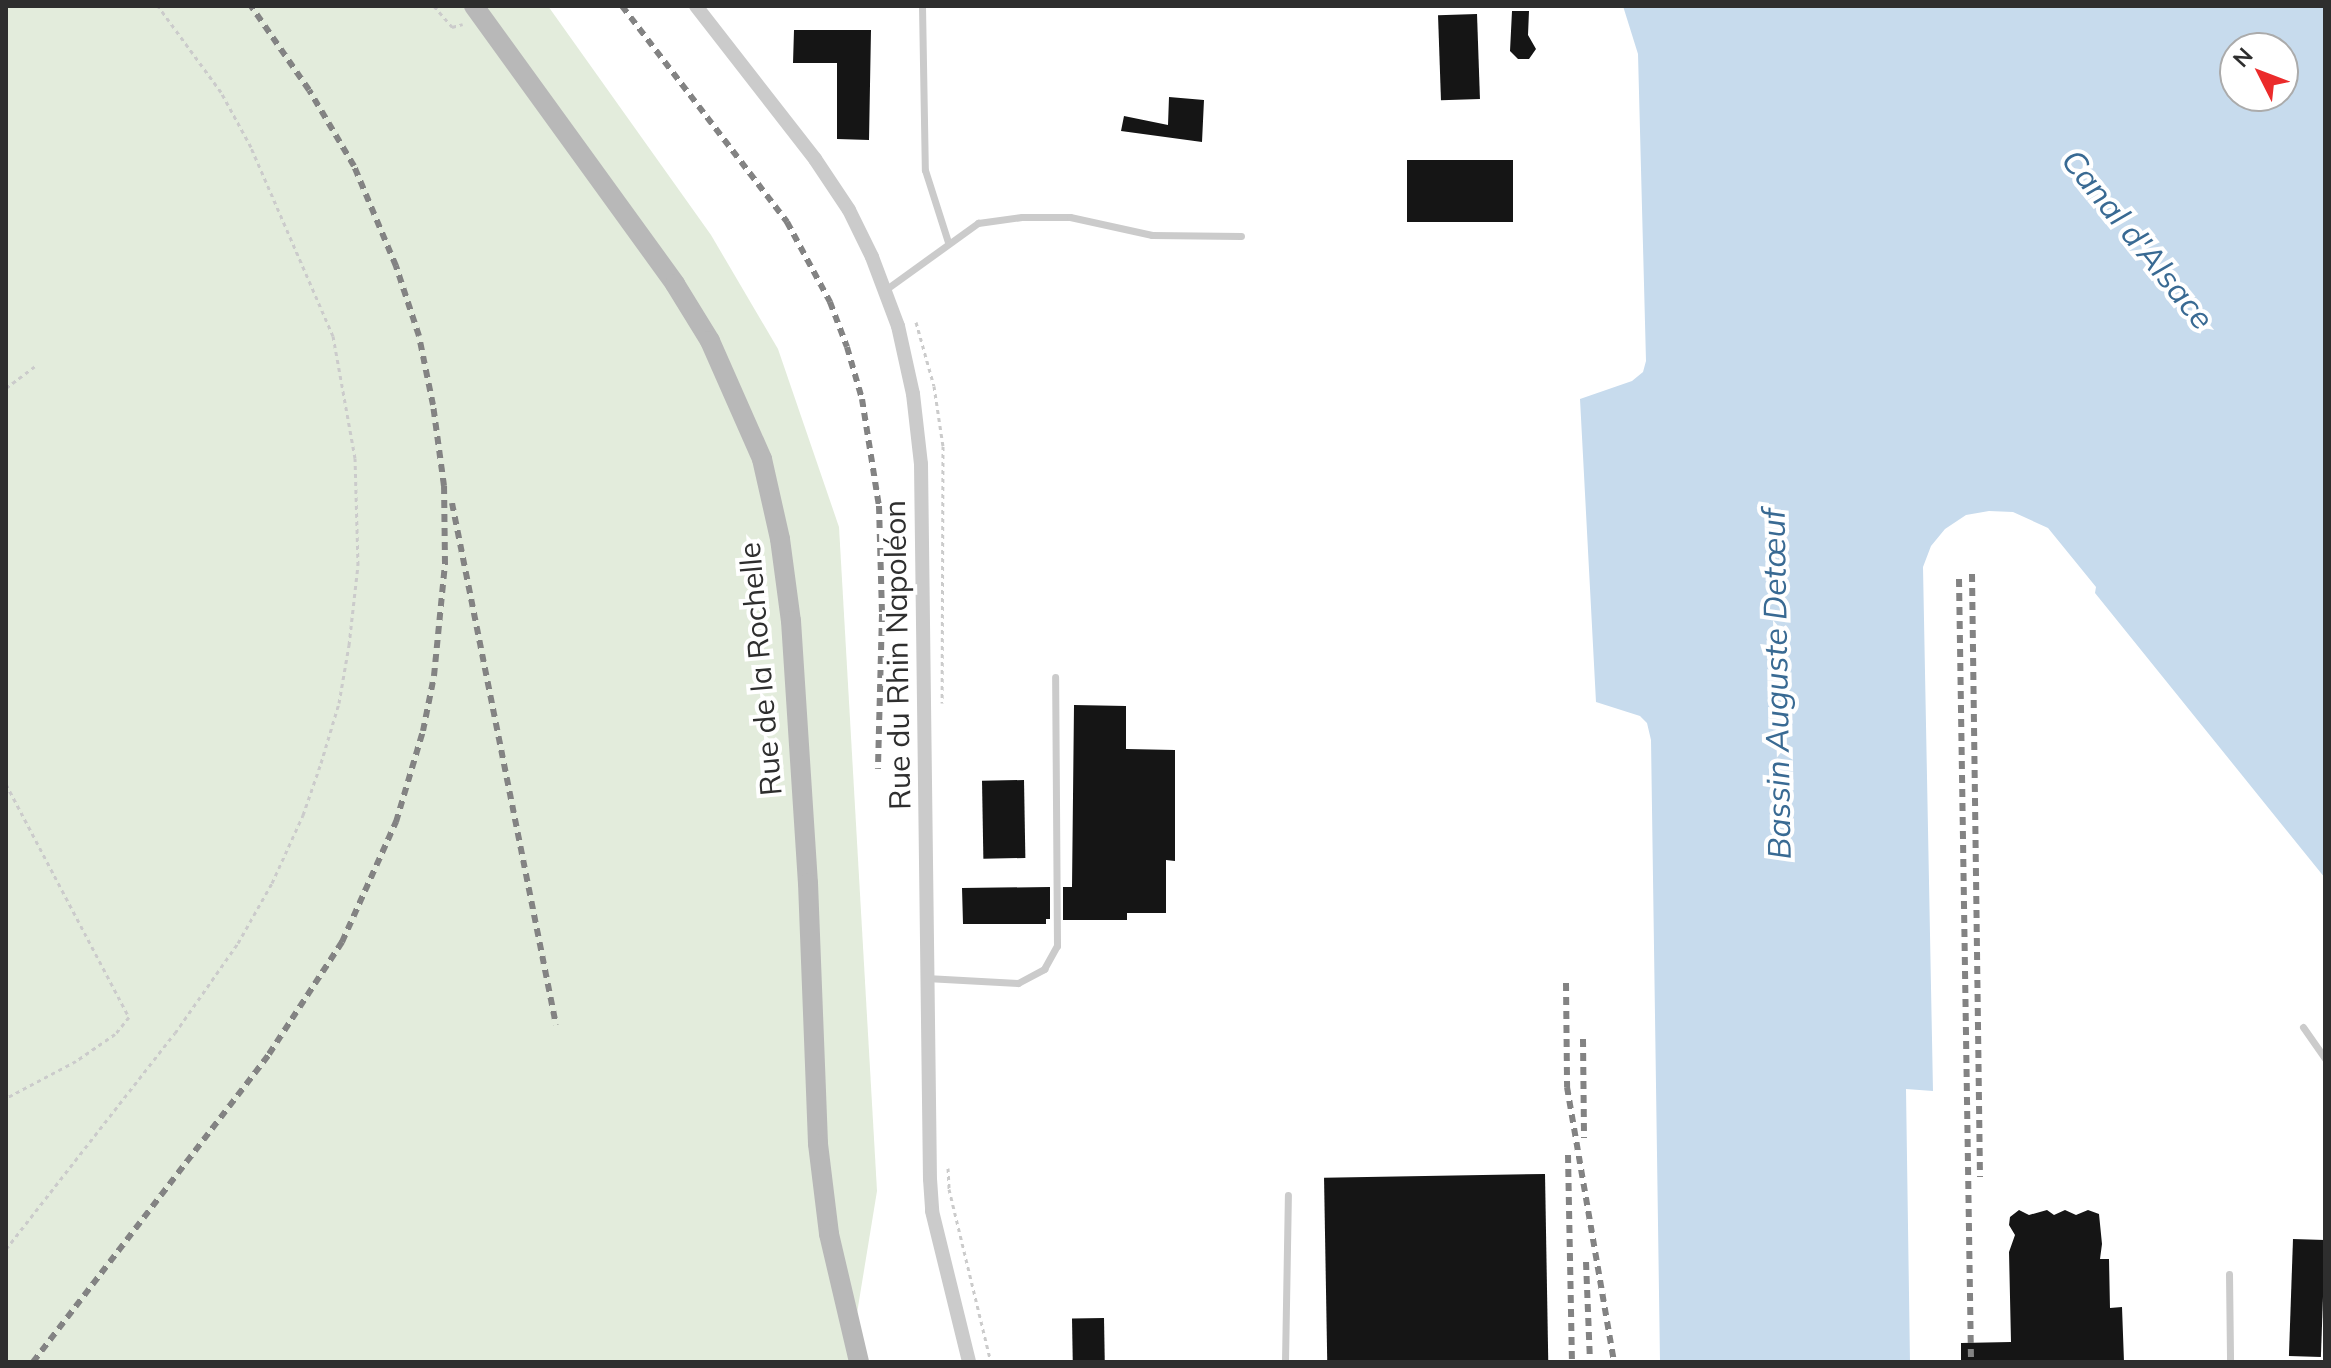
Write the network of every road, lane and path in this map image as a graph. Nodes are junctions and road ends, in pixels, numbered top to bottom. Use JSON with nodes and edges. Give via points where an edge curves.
{"nodes":[{"id":1,"x":158,"y":6,"type":"edge"},
{"id":2,"x":434,"y":6,"type":"edge"},
{"id":3,"x":696,"y":6,"type":"edge"},
{"id":4,"x":922,"y":6,"type":"edge"},
{"id":5,"x":470,"y":14,"type":"edge"},
{"id":6,"x":1241,"y":236,"type":"dead end"},
{"id":7,"x":948,"y":242,"type":"junction"},
{"id":8,"x":885,"y":290,"type":"junction"},
{"id":9,"x":36,"y":365,"type":"dead end"},
{"id":10,"x":6,"y":388,"type":"edge"},
{"id":11,"x":1055,"y":677,"type":"dead end"},
{"id":12,"x":6,"y":784,"type":"edge"},
{"id":13,"x":926,"y":978,"type":"junction"},
{"id":14,"x":2303,"y":1027,"type":"dead end"},
{"id":15,"x":2325,"y":1059,"type":"edge"},
{"id":16,"x":6,"y":1098,"type":"edge"},
{"id":17,"x":947,"y":1158,"type":"dead end"},
{"id":18,"x":1288,"y":1195,"type":"dead end"},
{"id":19,"x":6,"y":1249,"type":"edge"},
{"id":20,"x":2229,"y":1274,"type":"dead end"},
{"id":21,"x":859,"y":1362,"type":"edge"},
{"id":22,"x":969,"y":1362,"type":"edge"},
{"id":23,"x":991,"y":1362,"type":"edge"},
{"id":24,"x":1285,"y":1362,"type":"edge"},
{"id":25,"x":2230,"y":1362,"type":"edge"}],
"edges":[{"from":1,"to":19,"type":"path","via":[[221,92],[251,147],[333,336],[355,458],[358,565],[349,645],[321,763],[266,895],[175,1033]]},
{"from":2,"to":5,"type":"path","via":[[452,27]]},
{"from":3,"to":8,"type":"street","name":"Rue du Rhin Napoléon","via":[[849,210]]},
{"from":4,"to":7,"type":"lane","via":[[925,170]]},
{"from":5,"to":21,"type":"main road","name":"Rue de la Rochelle","via":[[675,284],[710,341],[762,459],[791,621],[818,1144],[829,1234]]},
{"from":6,"to":7,"type":"lane","via":[[1152,235],[1070,217],[1022,217],[978,223]]},
{"from":7,"to":8,"type":"lane"},
{"from":8,"to":13,"type":"street","name":"Rue du Rhin Napoléon","via":[[913,394],[921,464]]},
{"from":9,"to":10,"type":"path"},
{"from":11,"to":13,"type":"lane","via":[[1057,946],[1044,969],[1018,983]]},
{"from":12,"to":16,"type":"path","via":[[129,1017],[115,1034],[76,1061]]},
{"from":13,"to":22,"type":"street","name":"Rue du Rhin Napoléon","via":[[932,1211]]},
{"from":14,"to":15,"type":"lane"},
{"from":17,"to":23,"type":"path","via":[[949,1189]]},
{"from":18,"to":24,"type":"lane"},
{"from":20,"to":25,"type":"lane"}]}
